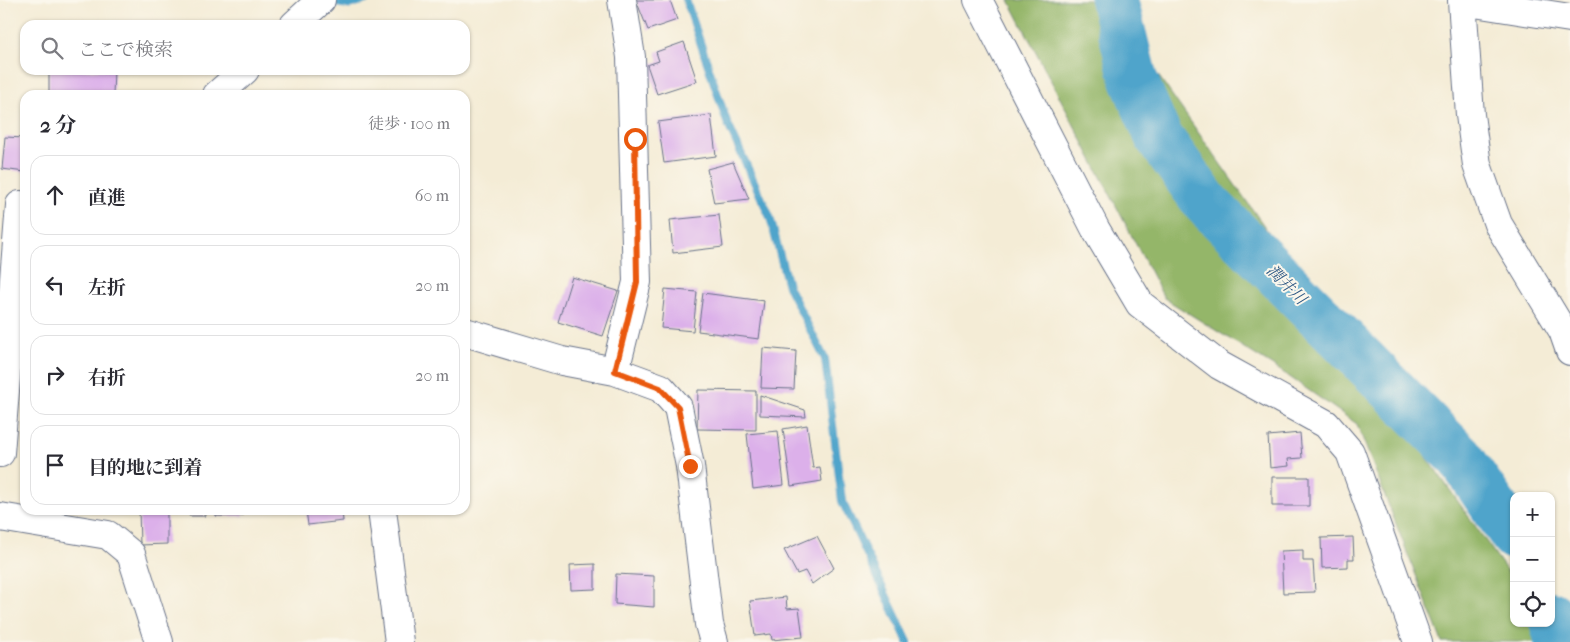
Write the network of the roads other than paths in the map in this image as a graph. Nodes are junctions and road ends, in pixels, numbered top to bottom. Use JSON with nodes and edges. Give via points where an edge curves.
{"nodes":[{"id":1,"x":321,"y":0,"type":"edge"},
{"id":2,"x":622,"y":0,"type":"edge"},
{"id":3,"x":978,"y":0,"type":"edge"},
{"id":4,"x":1460,"y":1,"type":"edge"},
{"id":5,"x":1570,"y":18,"type":"edge"},
{"id":6,"x":300,"y":20,"type":"edge"},
{"id":7,"x":239,"y":75,"type":"edge"},
{"id":8,"x":222,"y":90,"type":"edge"},
{"id":9,"x":15,"y":203,"type":"edge"},
{"id":10,"x":470,"y":333,"type":"edge"},
{"id":11,"x":1570,"y":351,"type":"edge"},
{"id":12,"x":615,"y":371,"type":"junction"},
{"id":13,"x":0,"y":453,"type":"edge"},
{"id":14,"x":383,"y":515,"type":"edge"},
{"id":15,"x":0,"y":517,"type":"edge"},
{"id":16,"x":159,"y":642,"type":"edge"},
{"id":17,"x":399,"y":642,"type":"edge"},
{"id":18,"x":714,"y":642,"type":"edge"},
{"id":19,"x":1418,"y":642,"type":"edge"}],
"edges":[{"from":1,"to":6,"type":"street"},
{"from":2,"to":12,"type":"street","via":[[631,66],[637,282]]},
{"from":3,"to":19,"type":"street","via":[[1096,230],[1140,304],[1219,365],[1326,424],[1350,452]]},
{"from":4,"to":5,"type":"street"},
{"from":4,"to":11,"type":"street","via":[[1477,165],[1498,224],[1563,331]]},
{"from":7,"to":8,"type":"street"},
{"from":9,"to":13,"type":"street"},
{"from":10,"to":12,"type":"street","via":[[562,361]]},
{"from":12,"to":18,"type":"street","via":[[660,388],[678,407],[690,466],[709,624]]},
{"from":14,"to":17,"type":"street"},
{"from":15,"to":16,"type":"street","via":[[108,534],[130,554]]}]}
